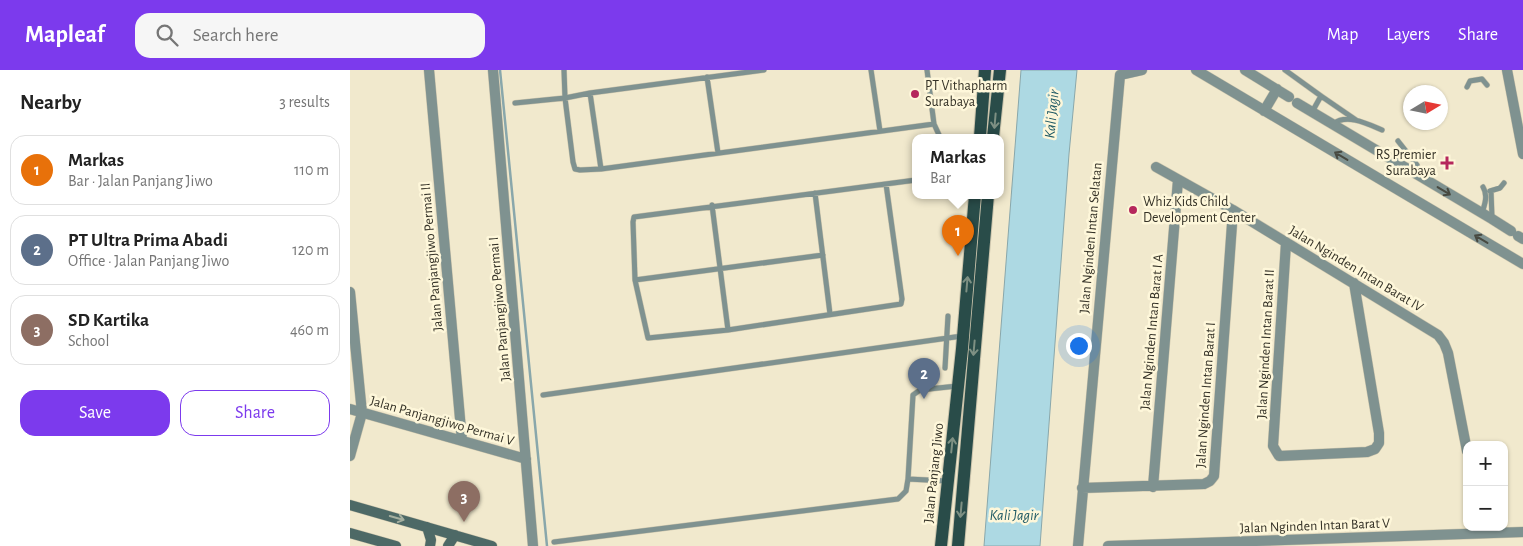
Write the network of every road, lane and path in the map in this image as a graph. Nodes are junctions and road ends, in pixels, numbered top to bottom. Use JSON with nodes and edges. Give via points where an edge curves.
{"nodes":[{"id":1,"x":429,"y":70,"type":"edge"},
{"id":2,"x":493,"y":70,"type":"edge"},
{"id":3,"x":564,"y":70,"type":"edge"},
{"id":4,"x":764,"y":70,"type":"edge"},
{"id":5,"x":871,"y":70,"type":"edge"},
{"id":6,"x":927,"y":70,"type":"edge"},
{"id":7,"x":985,"y":70,"type":"edge"},
{"id":8,"x":1000,"y":70,"type":"edge"},
{"id":9,"x":1142,"y":70,"type":"edge"},
{"id":10,"x":1196,"y":70,"type":"edge"},
{"id":11,"x":1245,"y":70,"type":"edge"},
{"id":12,"x":1285,"y":70,"type":"edge"},
{"id":13,"x":1507,"y":70,"type":"edge"},
{"id":14,"x":1118,"y":73,"type":"edge"},
{"id":15,"x":707,"y":78,"type":"junction"},
{"id":16,"x":1487,"y":85,"type":"dead end"},
{"id":17,"x":1467,"y":87,"type":"dead end"},
{"id":18,"x":1277,"y":89,"type":"junction"},
{"id":19,"x":590,"y":93,"type":"junction"},
{"id":20,"x":1321,"y":96,"type":"junction"},
{"id":21,"x":1518,"y":96,"type":"edge"},
{"id":22,"x":565,"y":98,"type":"junction"},
{"id":23,"x":514,"y":103,"type":"dead end"},
{"id":24,"x":1264,"y":111,"type":"junction"},
{"id":25,"x":1312,"y":112,"type":"junction"},
{"id":26,"x":1356,"y":120,"type":"junction"},
{"id":27,"x":934,"y":124,"type":"junction"},
{"id":28,"x":1333,"y":124,"type":"junction"},
{"id":29,"x":1521,"y":127,"type":"edge"},
{"id":30,"x":1382,"y":130,"type":"dead end"},
{"id":31,"x":880,"y":131,"type":"junction"},
{"id":32,"x":939,"y":134,"type":"edge"},
{"id":33,"x":980,"y":134,"type":"edge"},
{"id":34,"x":993,"y":134,"type":"edge"},
{"id":35,"x":1398,"y":141,"type":"dead end"},
{"id":36,"x":718,"y":153,"type":"junction"},
{"id":37,"x":1523,"y":154,"type":"edge"},
{"id":38,"x":1156,"y":167,"type":"dead end"},
{"id":39,"x":600,"y":169,"type":"junction"},
{"id":40,"x":1422,"y":177,"type":"junction"},
{"id":41,"x":1178,"y":180,"type":"junction"},
{"id":42,"x":912,"y":181,"type":"edge"},
{"id":43,"x":1504,"y":183,"type":"dead end"},
{"id":44,"x":886,"y":184,"type":"junction"},
{"id":45,"x":1487,"y":190,"type":"junction"},
{"id":46,"x":815,"y":193,"type":"junction"},
{"id":47,"x":981,"y":199,"type":"edge"},
{"id":48,"x":712,"y":205,"type":"junction"},
{"id":49,"x":1234,"y":210,"type":"junction"},
{"id":50,"x":1481,"y":213,"type":"junction"},
{"id":51,"x":1492,"y":219,"type":"junction"},
{"id":52,"x":978,"y":224,"type":"junction"},
{"id":53,"x":1517,"y":236,"type":"edge"},
{"id":54,"x":1286,"y":242,"type":"junction"},
{"id":55,"x":823,"y":255,"type":"junction"},
{"id":56,"x":1523,"y":264,"type":"edge"},
{"id":57,"x":720,"y":268,"type":"junction"},
{"id":58,"x":635,"y":280,"type":"junction"},
{"id":59,"x":1354,"y":283,"type":"junction"},
{"id":60,"x":350,"y":292,"type":"edge"},
{"id":61,"x":830,"y":314,"type":"junction"},
{"id":62,"x":948,"y":316,"type":"dead end"},
{"id":63,"x":728,"y":330,"type":"junction"},
{"id":64,"x":963,"y":336,"type":"junction"},
{"id":65,"x":947,"y":338,"type":"junction"},
{"id":66,"x":946,"y":368,"type":"dead end"},
{"id":67,"x":958,"y":386,"type":"junction"},
{"id":68,"x":543,"y":395,"type":"dead end"},
{"id":69,"x":350,"y":409,"type":"edge"},
{"id":70,"x":362,"y":413,"type":"junction"},
{"id":71,"x":462,"y":441,"type":"junction"},
{"id":72,"x":1465,"y":441,"type":"edge"},
{"id":73,"x":350,"y":456,"type":"edge"},
{"id":74,"x":526,"y":459,"type":"junction"},
{"id":75,"x":908,"y":479,"type":"junction"},
{"id":76,"x":948,"y":480,"type":"junction"},
{"id":77,"x":1152,"y":487,"type":"junction"},
{"id":78,"x":1082,"y":488,"type":"junction"},
{"id":79,"x":350,"y":506,"type":"edge"},
{"id":80,"x":427,"y":527,"type":"junction"},
{"id":81,"x":1463,"y":531,"type":"edge"},
{"id":82,"x":1502,"y":531,"type":"edge"},
{"id":83,"x":350,"y":532,"type":"edge"},
{"id":84,"x":1523,"y":532,"type":"edge"},
{"id":85,"x":455,"y":535,"type":"junction"},
{"id":86,"x":554,"y":542,"type":"dead end"},
{"id":87,"x":392,"y":545,"type":"edge"},
{"id":88,"x":430,"y":546,"type":"edge"},
{"id":89,"x":448,"y":546,"type":"edge"},
{"id":90,"x":492,"y":546,"type":"edge"},
{"id":91,"x":533,"y":546,"type":"edge"},
{"id":92,"x":941,"y":546,"type":"edge"},
{"id":93,"x":958,"y":546,"type":"edge"},
{"id":94,"x":1078,"y":546,"type":"edge"},
{"id":95,"x":1108,"y":546,"type":"edge"}],
"edges":[{"from":1,"to":71,"type":"street","name":"Jalan Panjangjiwo Permai II"},
{"from":2,"to":74,"type":"street","name":"Jalan Panjangjiwo Permai I"},
{"from":3,"to":22,"type":"lane"},
{"from":4,"to":15,"type":"lane"},
{"from":5,"to":31,"type":"lane"},
{"from":6,"to":27,"type":"lane"},
{"from":7,"to":33,"type":"main road"},
{"from":8,"to":34,"type":"main road","one_way":true},
{"from":9,"to":14,"type":"street","name":"Jalan Nginden Intan Selatan"},
{"from":10,"to":24,"type":"street"},
{"from":11,"to":18,"type":"street"},
{"from":12,"to":20,"type":"lane"},
{"from":13,"to":21,"type":"street"},
{"from":14,"to":78,"type":"street","name":"Jalan Nginden Intan Selatan"},
{"from":15,"to":19,"type":"lane"},
{"from":15,"to":36,"type":"lane"},
{"from":16,"to":17,"type":"lane","via":[[1482,79],[1470,81]]},
{"from":18,"to":24,"type":"street"},
{"from":18,"to":25,"type":"street"},
{"from":19,"to":22,"type":"lane"},
{"from":19,"to":39,"type":"lane"},
{"from":20,"to":25,"type":"lane"},
{"from":20,"to":26,"type":"lane"},
{"from":21,"to":29,"type":"street"},
{"from":22,"to":23,"type":"lane"},
{"from":22,"to":39,"type":"lane","via":[[575,169]]},
{"from":56,"to":24,"type":"street","one_way":true},
{"from":25,"to":28,"type":"street"},
{"from":26,"to":28,"type":"lane","via":[[1340,120]]},
{"from":26,"to":30,"type":"lane"},
{"from":27,"to":31,"type":"lane"},
{"from":27,"to":32,"type":"lane"},
{"from":28,"to":40,"type":"street"},
{"from":29,"to":37,"type":"street"},
{"from":31,"to":36,"type":"lane"},
{"from":35,"to":40,"type":"lane"},
{"from":36,"to":39,"type":"lane"},
{"from":38,"to":41,"type":"street","name":"Jalan Nginden Intan Barat IV"},
{"from":40,"to":50,"type":"street","one_way":true},
{"from":41,"to":49,"type":"street","name":"Jalan Nginden Intan Barat IV"},
{"from":41,"to":77,"type":"street","name":"Jalan Nginden Intan Barat I A"},
{"from":42,"to":44,"type":"lane"},
{"from":43,"to":45,"type":"lane","via":[[1500,188]]},
{"from":44,"to":46,"type":"lane"},
{"from":44,"to":61,"type":"lane","via":[[902,302]]},
{"from":45,"to":50,"type":"lane"},
{"from":45,"to":51,"type":"lane"},
{"from":46,"to":48,"type":"lane"},
{"from":46,"to":55,"type":"lane"},
{"from":47,"to":52,"type":"main road","name":"Jalan Panjang Jiwo"},
{"from":48,"to":57,"type":"lane"},
{"from":48,"to":58,"type":"lane","via":[[634,217]]},
{"from":49,"to":54,"type":"street","name":"Jalan Nginden Intan Barat IV"},
{"from":49,"to":77,"type":"street","name":"Jalan Nginden Intan Barat I","via":[[1214,476],[1204,484]]},
{"from":50,"to":51,"type":"street"},
{"from":51,"to":53,"type":"street"},
{"from":64,"to":52,"type":"main road","name":"Jalan Panjang Jiwo","one_way":true},
{"from":52,"to":93,"type":"main road","name":"Jalan Panjang Jiwo","one_way":true},
{"from":54,"to":59,"type":"street","name":"Jalan Nginden Intan Barat IV"},
{"from":54,"to":59,"type":"street","name":"Jalan Nginden Intan Barat II","via":[[1273,446],[1280,456],[1367,452],[1379,443]]},
{"from":55,"to":57,"type":"lane"},
{"from":55,"to":61,"type":"lane"},
{"from":57,"to":58,"type":"lane"},
{"from":57,"to":63,"type":"lane"},
{"from":58,"to":63,"type":"lane","via":[[648,338]]},
{"from":59,"to":72,"type":"street","name":"Jalan Nginden Intan Barat IV","via":[[1438,335],[1444,343]]},
{"from":60,"to":70,"type":"street"},
{"from":61,"to":63,"type":"lane"},
{"from":62,"to":65,"type":"lane"},
{"from":64,"to":65,"type":"lane"},
{"from":64,"to":67,"type":"main road","name":"Jalan Panjang Jiwo"},
{"from":65,"to":66,"type":"lane"},
{"from":65,"to":68,"type":"lane"},
{"from":67,"to":75,"type":"lane","via":[[920,390],[913,395]]},
{"from":76,"to":67,"type":"main road","name":"Jalan Panjang Jiwo","one_way":true},
{"from":69,"to":70,"type":"street","name":"Jalan Panjangjiwo Permai V"},
{"from":70,"to":71,"type":"street","name":"Jalan Panjangjiwo Permai V"},
{"from":70,"to":73,"type":"street"},
{"from":71,"to":74,"type":"street","name":"Jalan Panjangjiwo Permai V"},
{"from":74,"to":91,"type":"street","name":"Jalan Panjangjiwo Permai I"},
{"from":75,"to":76,"type":"lane"},
{"from":75,"to":86,"type":"lane","via":[[906,491],[898,499]]},
{"from":76,"to":92,"type":"main road","name":"Jalan Panjang Jiwo"},
{"from":77,"to":78,"type":"street","name":"Jalan Nginden Intan Barat I"},
{"from":78,"to":94,"type":"street","name":"Jalan Nginden Intan Selatan"},
{"from":79,"to":80,"type":"street","one_way":true},
{"from":80,"to":85,"type":"street"},
{"from":80,"to":88,"type":"street"},
{"from":81,"to":95,"type":"street","name":"Jalan Nginden Intan Barat V"},
{"from":82,"to":84,"type":"street","name":"Jalan Nginden Intan Barat V"},
{"from":83,"to":87,"type":"street"},
{"from":85,"to":89,"type":"street"},
{"from":85,"to":90,"type":"street"}]}
